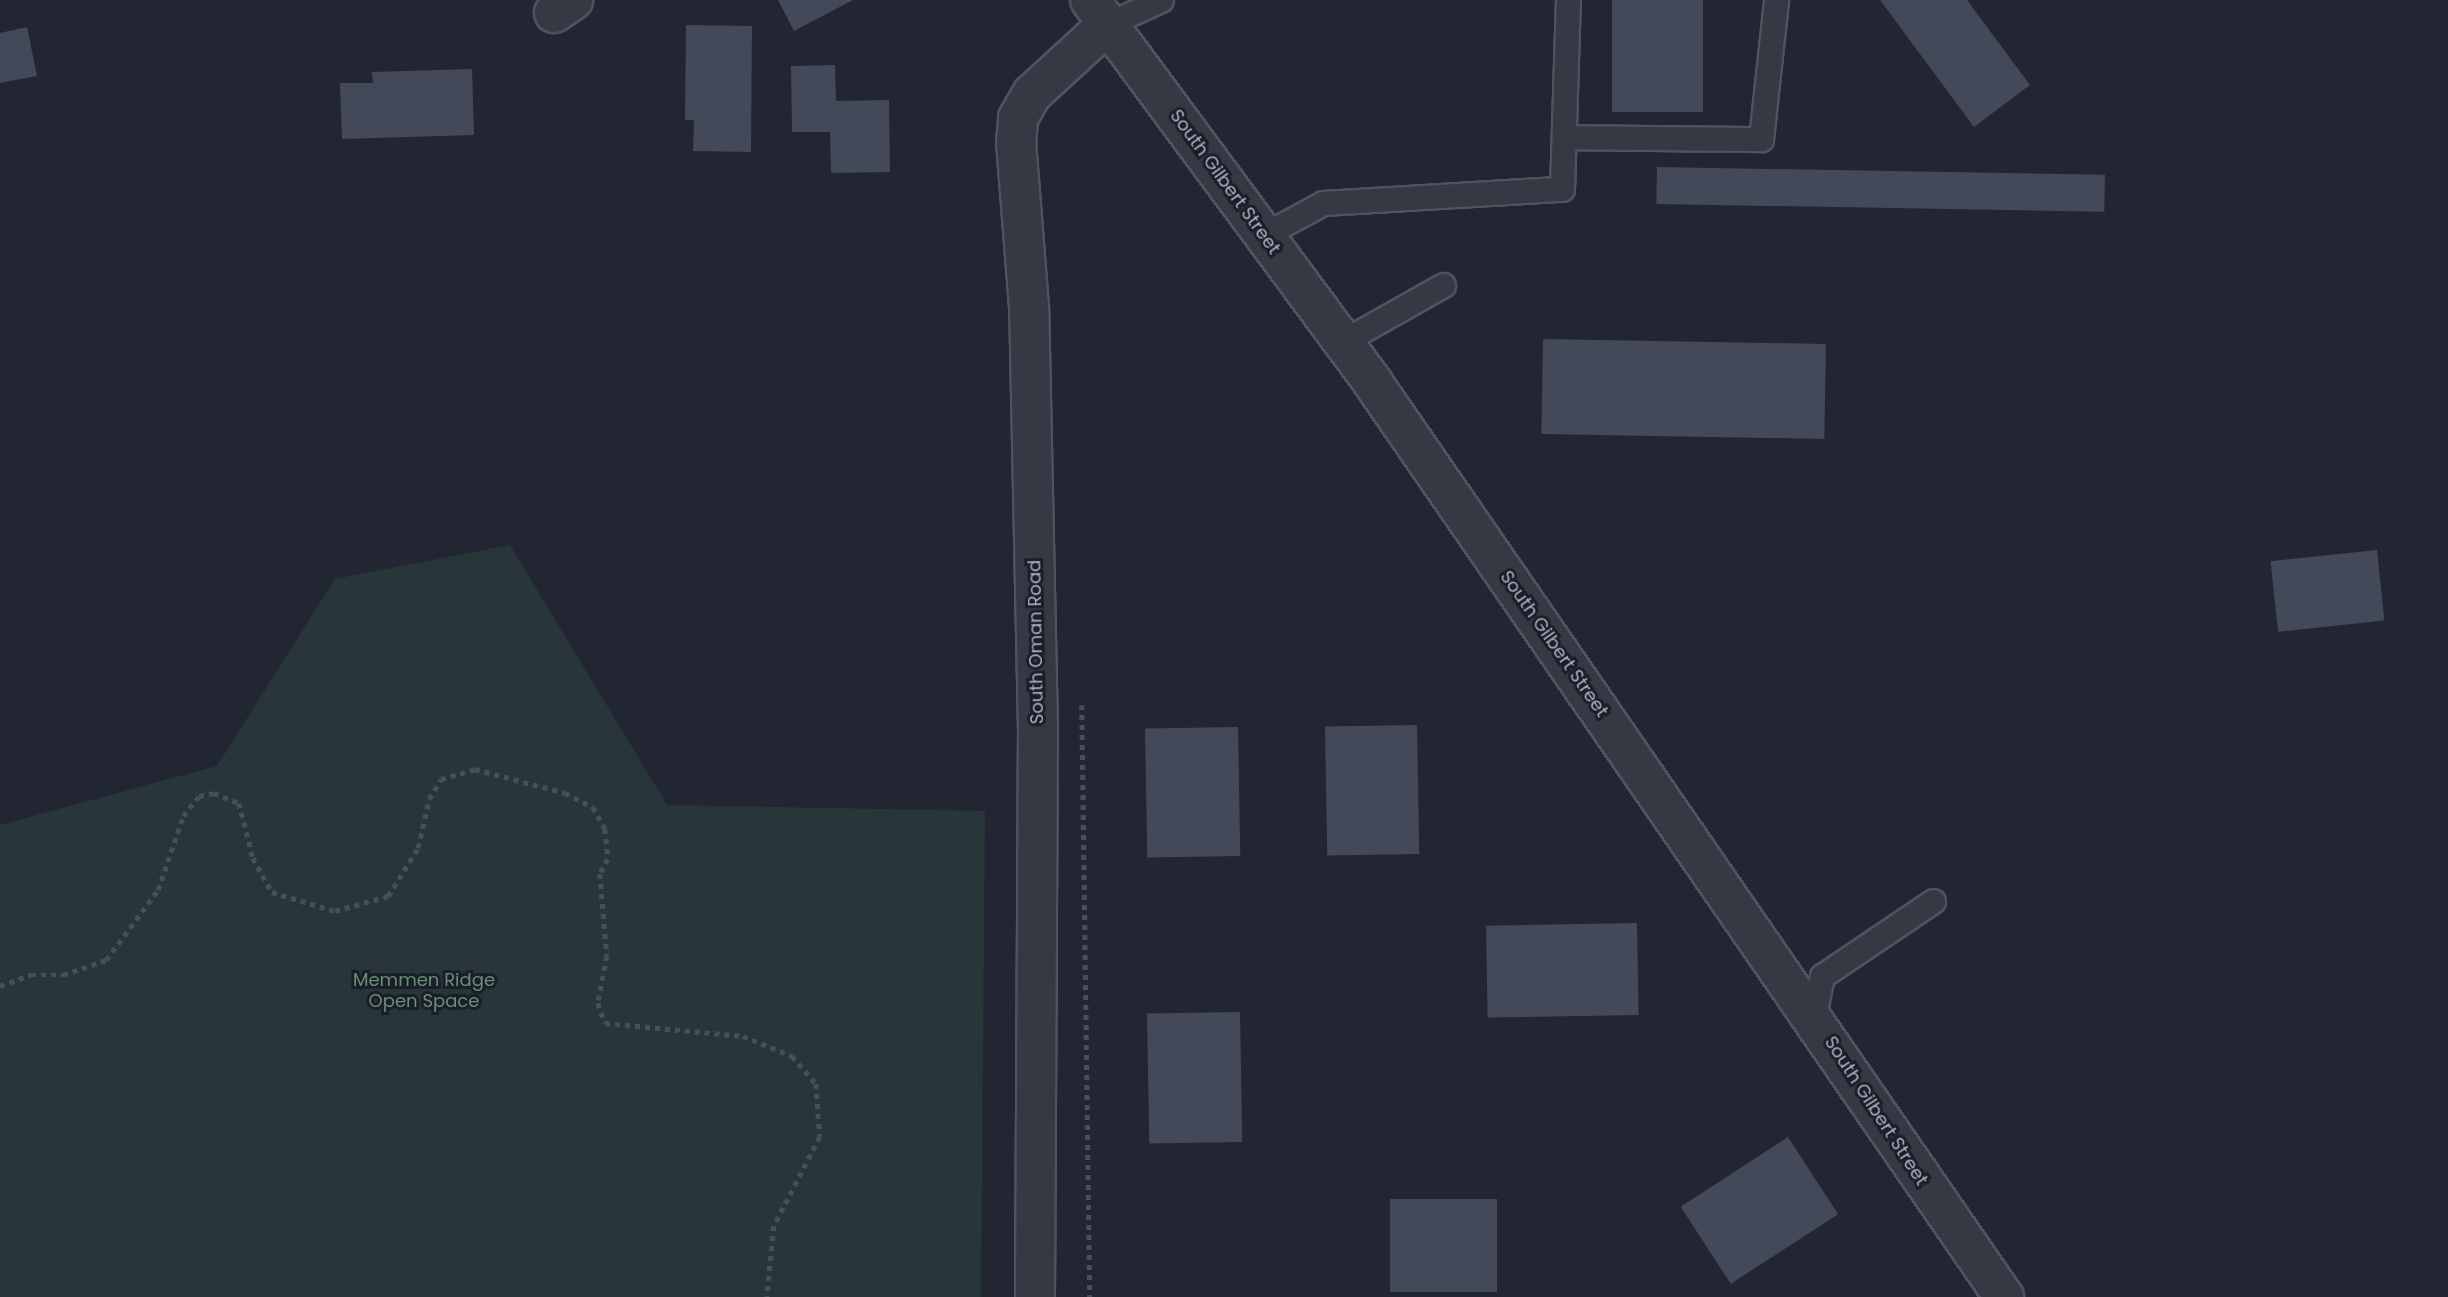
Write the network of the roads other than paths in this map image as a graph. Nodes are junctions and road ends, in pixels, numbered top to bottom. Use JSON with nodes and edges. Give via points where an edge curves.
{"nodes":[{"id":1,"x":1161,"y":0,"type":"edge"},
{"id":2,"x":1568,"y":0,"type":"edge"},
{"id":3,"x":1776,"y":0,"type":"edge"},
{"id":4,"x":1099,"y":12,"type":"edge"},
{"id":5,"x":1564,"y":137,"type":"junction"},
{"id":6,"x":1264,"y":234,"type":"junction"},
{"id":7,"x":1443,"y":285,"type":"dead end"},
{"id":8,"x":1342,"y":342,"type":"junction"},
{"id":9,"x":1933,"y":901,"type":"dead end"},
{"id":10,"x":1814,"y":1016,"type":"junction"},
{"id":11,"x":1035,"y":1297,"type":"edge"},
{"id":12,"x":2004,"y":1297,"type":"edge"}],
"edges":[{"from":1,"to":4,"type":"lane"},
{"from":2,"to":5,"type":"lane"},
{"from":3,"to":5,"type":"lane","via":[[1761,139]]},
{"from":4,"to":6,"type":"street","name":"South Gilbert Street"},
{"from":4,"to":11,"type":"street","name":"South Oman Road","via":[[1032,94],[1018,118],[1016,143],[1029,307],[1038,730]]},
{"from":5,"to":6,"type":"lane","via":[[1562,189],[1323,203]]},
{"from":6,"to":8,"type":"street","name":"South Gilbert Street"},
{"from":7,"to":8,"type":"lane"},
{"from":8,"to":10,"type":"street","name":"South Gilbert Street"},
{"from":9,"to":10,"type":"lane","via":[[1822,976]]},
{"from":10,"to":12,"type":"street","name":"South Gilbert Street"}]}
